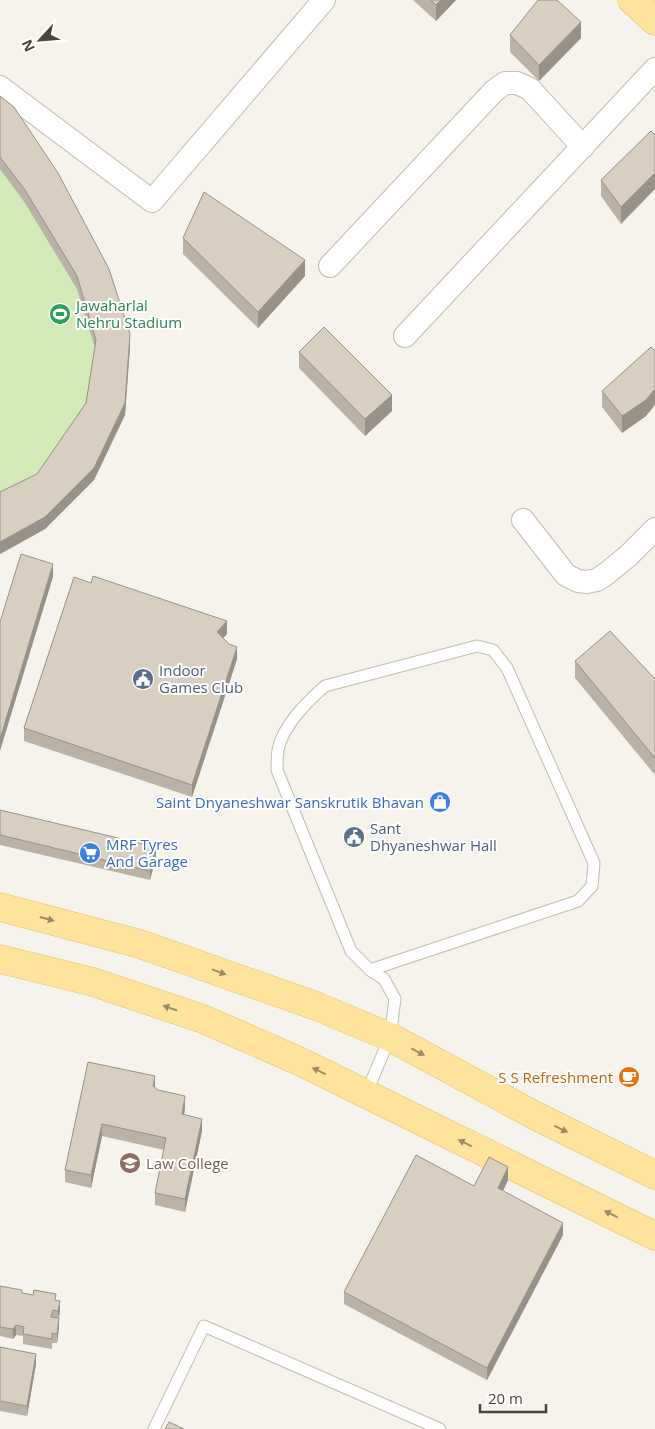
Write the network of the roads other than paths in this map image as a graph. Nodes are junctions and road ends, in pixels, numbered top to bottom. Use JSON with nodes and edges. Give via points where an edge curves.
{"nodes":[{"id":1,"x":324,"y":0,"type":"edge"},
{"id":2,"x":655,"y":69,"type":"edge"},
{"id":3,"x":0,"y":87,"type":"edge"},
{"id":4,"x":583,"y":147,"type":"junction"},
{"id":5,"x":330,"y":266,"type":"dead end"},
{"id":6,"x":405,"y":336,"type":"dead end"},
{"id":7,"x":523,"y":520,"type":"dead end"},
{"id":8,"x":655,"y":529,"type":"edge"},
{"id":9,"x":0,"y":906,"type":"edge"},
{"id":10,"x":0,"y":959,"type":"edge"},
{"id":11,"x":370,"y":970,"type":"junction"},
{"id":12,"x":390,"y":1037,"type":"junction"},
{"id":13,"x":366,"y":1094,"type":"junction"},
{"id":14,"x":655,"y":1175,"type":"edge"},
{"id":15,"x":655,"y":1236,"type":"edge"},
{"id":16,"x":154,"y":1429,"type":"edge"},
{"id":17,"x":440,"y":1429,"type":"edge"}],
"edges":[{"from":1,"to":3,"type":"street","via":[[152,201]]},
{"from":2,"to":4,"type":"street"},
{"from":4,"to":5,"type":"street","via":[[530,89],[517,83],[505,83]]},
{"from":4,"to":6,"type":"street"},
{"from":7,"to":8,"type":"street","via":[[566,575],[587,582],[606,574]]},
{"from":9,"to":12,"type":"main road","one_way":true,"via":[[140,944],[316,1006]]},
{"from":13,"to":10,"type":"main road","one_way":true,"via":[[203,1019],[93,982]]},
{"from":11,"to":11,"type":"lane","via":[[351,951],[277,770],[281,739],[307,702],[325,686],[477,646],[493,650],[507,668],[594,862],[592,886],[578,901]]},
{"from":11,"to":12,"type":"lane","via":[[384,979],[395,999]]},
{"from":12,"to":13,"type":"lane"},
{"from":12,"to":14,"type":"main road","one_way":true,"via":[[534,1115]]},
{"from":15,"to":13,"type":"main road","one_way":true},
{"from":16,"to":17,"type":"lane","via":[[204,1326]]}]}
